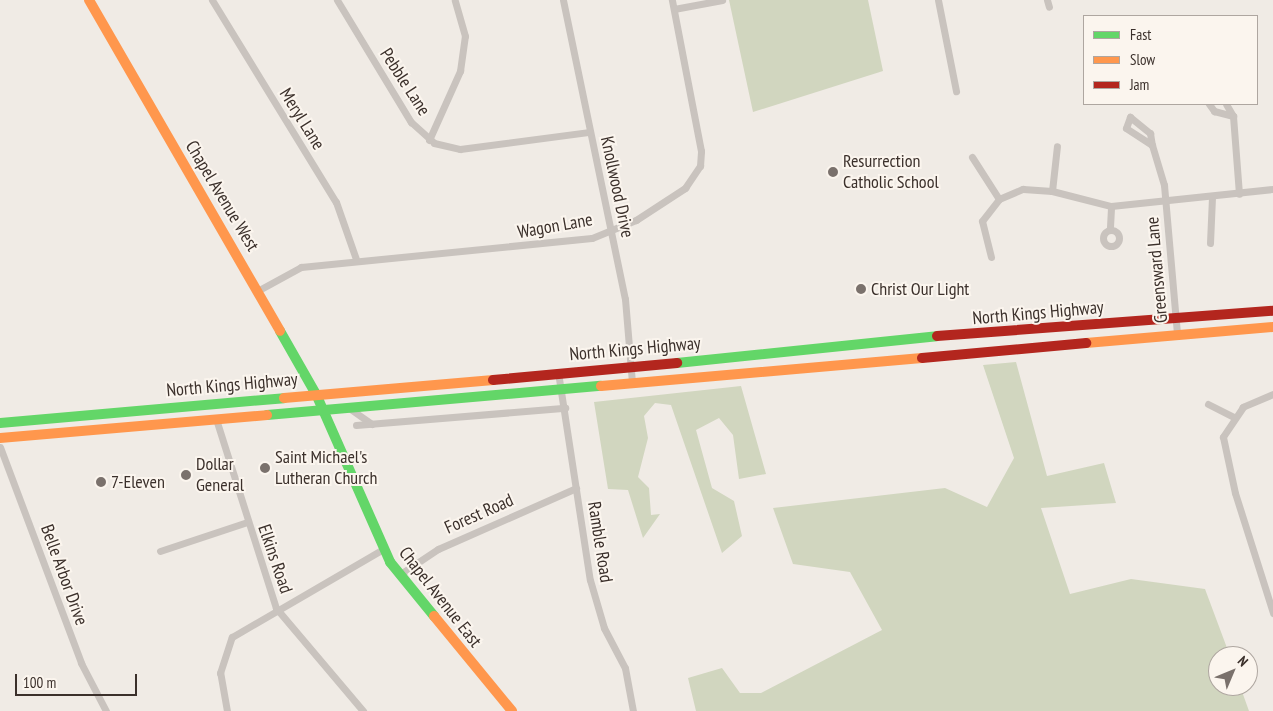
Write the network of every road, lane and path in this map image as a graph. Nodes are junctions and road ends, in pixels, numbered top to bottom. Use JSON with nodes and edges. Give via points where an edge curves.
{"nodes":[{"id":1,"x":89,"y":0,"type":"edge"},
{"id":2,"x":212,"y":0,"type":"edge"},
{"id":3,"x":337,"y":0,"type":"edge"},
{"id":4,"x":455,"y":0,"type":"edge"},
{"id":5,"x":563,"y":0,"type":"edge"},
{"id":6,"x":672,"y":0,"type":"edge"},
{"id":7,"x":722,"y":0,"type":"edge"},
{"id":8,"x":938,"y":0,"type":"edge"},
{"id":9,"x":674,"y":9,"type":"junction"},
{"id":10,"x":956,"y":91,"type":"dead end"},
{"id":11,"x":1210,"y":105,"type":"edge"},
{"id":12,"x":1227,"y":105,"type":"edge"},
{"id":13,"x":1233,"y":116,"type":"junction"},
{"id":14,"x":590,"y":132,"type":"junction"},
{"id":15,"x":429,"y":140,"type":"junction"},
{"id":16,"x":1057,"y":146,"type":"dead end"},
{"id":17,"x":1152,"y":146,"type":"dead end"},
{"id":18,"x":972,"y":157,"type":"dead end"},
{"id":19,"x":1273,"y":189,"type":"edge"},
{"id":20,"x":1052,"y":191,"type":"junction"},
{"id":21,"x":1239,"y":194,"type":"junction"},
{"id":22,"x":1212,"y":197,"type":"junction"},
{"id":23,"x":999,"y":199,"type":"junction"},
{"id":24,"x":1166,"y":202,"type":"junction"},
{"id":25,"x":1112,"y":206,"type":"junction"},
{"id":26,"x":1110,"y":227,"type":"dead end"},
{"id":27,"x":610,"y":229,"type":"junction"},
{"id":28,"x":1210,"y":243,"type":"dead end"},
{"id":29,"x":991,"y":257,"type":"dead end"},
{"id":30,"x":356,"y":259,"type":"junction"},
{"id":31,"x":259,"y":290,"type":"junction"},
{"id":32,"x":1273,"y":311,"type":"edge"},
{"id":33,"x":1176,"y":318,"type":"junction"},
{"id":34,"x":1273,"y":327,"type":"edge"},
{"id":35,"x":1177,"y":335,"type":"junction"},
{"id":36,"x":630,"y":366,"type":"junction"},
{"id":37,"x":558,"y":372,"type":"junction"},
{"id":38,"x":632,"y":382,"type":"junction"},
{"id":39,"x":562,"y":388,"type":"junction"},
{"id":40,"x":316,"y":394,"type":"junction"},
{"id":41,"x":1273,"y":394,"type":"edge"},
{"id":42,"x":1208,"y":404,"type":"dead end"},
{"id":43,"x":346,"y":407,"type":"junction"},
{"id":44,"x":565,"y":408,"type":"junction"},
{"id":45,"x":324,"y":409,"type":"junction"},
{"id":46,"x":1233,"y":417,"type":"junction"},
{"id":47,"x":216,"y":419,"type":"junction"},
{"id":48,"x":0,"y":423,"type":"edge"},
{"id":49,"x":372,"y":424,"type":"junction"},
{"id":50,"x":356,"y":425,"type":"dead end"},
{"id":51,"x":0,"y":438,"type":"edge"},
{"id":52,"x":0,"y":447,"type":"edge"},
{"id":53,"x":576,"y":488,"type":"junction"},
{"id":54,"x":247,"y":522,"type":"junction"},
{"id":55,"x":382,"y":549,"type":"junction"},
{"id":56,"x":160,"y":551,"type":"dead end"},
{"id":57,"x":399,"y":575,"type":"junction"},
{"id":58,"x":276,"y":608,"type":"junction"},
{"id":59,"x":1273,"y":613,"type":"edge"},
{"id":60,"x":106,"y":711,"type":"edge"},
{"id":61,"x":227,"y":711,"type":"edge"},
{"id":62,"x":363,"y":711,"type":"edge"},
{"id":63,"x":512,"y":711,"type":"edge"},
{"id":64,"x":633,"y":711,"type":"edge"}],
"edges":[{"from":1,"to":31,"type":"main road","name":"Chapel Avenue West"},
{"from":2,"to":30,"type":"street","name":"Meryl Lane","via":[[336,202]]},
{"from":3,"to":15,"type":"street","name":"Pebble Lane","via":[[411,122]]},
{"from":4,"to":15,"type":"street","via":[[464,36],[460,71]]},
{"from":5,"to":14,"type":"street","name":"Knollwood Drive"},
{"from":6,"to":9,"type":"street","name":"Wagon Lane"},
{"from":7,"to":9,"type":"street"},
{"from":8,"to":10,"type":"street"},
{"from":9,"to":27,"type":"street","name":"Wagon Lane","via":[[696,120],[700,166],[685,188],[636,220]]},
{"from":11,"to":13,"type":"street","via":[[1214,111]]},
{"from":12,"to":13,"type":"street"},
{"from":13,"to":21,"type":"street"},
{"from":14,"to":15,"type":"street","name":"Pebble Lane","via":[[460,149]]},
{"from":14,"to":27,"type":"street","name":"Knollwood Drive"},
{"from":16,"to":20,"type":"street"},
{"from":17,"to":24,"type":"street","name":"Greensward Lane"},
{"from":18,"to":23,"type":"street"},
{"from":19,"to":21,"type":"street","name":"Greensward Lane"},
{"from":20,"to":23,"type":"street","name":"Greensward Lane","via":[[1023,190]]},
{"from":20,"to":25,"type":"street","name":"Greensward Lane"},
{"from":21,"to":22,"type":"street","name":"Greensward Lane"},
{"from":22,"to":24,"type":"street","name":"Greensward Lane"},
{"from":22,"to":28,"type":"street"},
{"from":23,"to":29,"type":"street","via":[[982,221]]},
{"from":24,"to":25,"type":"street","name":"Greensward Lane"},
{"from":24,"to":33,"type":"street","name":"Greensward Lane"},
{"from":25,"to":26,"type":"street"},
{"from":27,"to":30,"type":"street","name":"Wagon Lane","via":[[592,238],[531,247]]},
{"from":27,"to":36,"type":"street","name":"Knollwood Drive","via":[[625,299]]},
{"from":30,"to":31,"type":"street","name":"Wagon Lane","via":[[301,267]]},
{"from":31,"to":40,"type":"main road","name":"Chapel Avenue West"},
{"from":32,"to":33,"type":"main road","name":"North Kings Highway"},
{"from":33,"to":35,"type":"street","name":"Greensward Lane"},
{"from":33,"to":36,"type":"main road","name":"North Kings Highway"},
{"from":34,"to":35,"type":"main road","name":"North Kings Highway"},
{"from":35,"to":38,"type":"main road","name":"North Kings Highway"},
{"from":36,"to":37,"type":"main road","name":"North Kings Highway"},
{"from":36,"to":38,"type":"street","name":"Knollwood Drive"},
{"from":37,"to":39,"type":"street","name":"Ramble Road"},
{"from":37,"to":40,"type":"main road","name":"North Kings Highway"},
{"from":38,"to":39,"type":"main road","name":"North Kings Highway"},
{"from":39,"to":43,"type":"main road","name":"North Kings Highway"},
{"from":39,"to":44,"type":"street","name":"Ramble Road"},
{"from":40,"to":45,"type":"main road","name":"Chapel Avenue West"},
{"from":40,"to":48,"type":"main road","name":"North Kings Highway"},
{"from":41,"to":46,"type":"street","via":[[1251,401]]},
{"from":42,"to":46,"type":"street"},
{"from":43,"to":45,"type":"main road","name":"North Kings Highway"},
{"from":43,"to":49,"type":"street"},
{"from":44,"to":49,"type":"street"},
{"from":44,"to":53,"type":"street","name":"Ramble Road"},
{"from":45,"to":47,"type":"main road","name":"North Kings Highway"},
{"from":45,"to":55,"type":"main road","name":"Chapel Avenue East"},
{"from":46,"to":59,"type":"street","via":[[1224,437],[1225,454]]},
{"from":47,"to":51,"type":"main road","name":"North Kings Highway"},
{"from":47,"to":54,"type":"street","name":"Elkins Road"},
{"from":49,"to":50,"type":"street"},
{"from":52,"to":60,"type":"street","name":"Belle Arbor Drive","via":[[81,663]]},
{"from":53,"to":57,"type":"street","name":"Forest Road","via":[[438,549]]},
{"from":53,"to":64,"type":"street","name":"Ramble Road","via":[[590,580],[604,628],[625,668]]},
{"from":54,"to":56,"type":"street"},
{"from":54,"to":58,"type":"street","name":"Elkins Road"},
{"from":55,"to":57,"type":"main road","name":"Chapel Avenue East"},
{"from":55,"to":58,"type":"street"},
{"from":57,"to":63,"type":"main road","name":"Chapel Avenue East"},
{"from":58,"to":61,"type":"street","via":[[239,630],[225,647],[220,684]]},
{"from":58,"to":62,"type":"street","name":"Elkins Road"}]}
